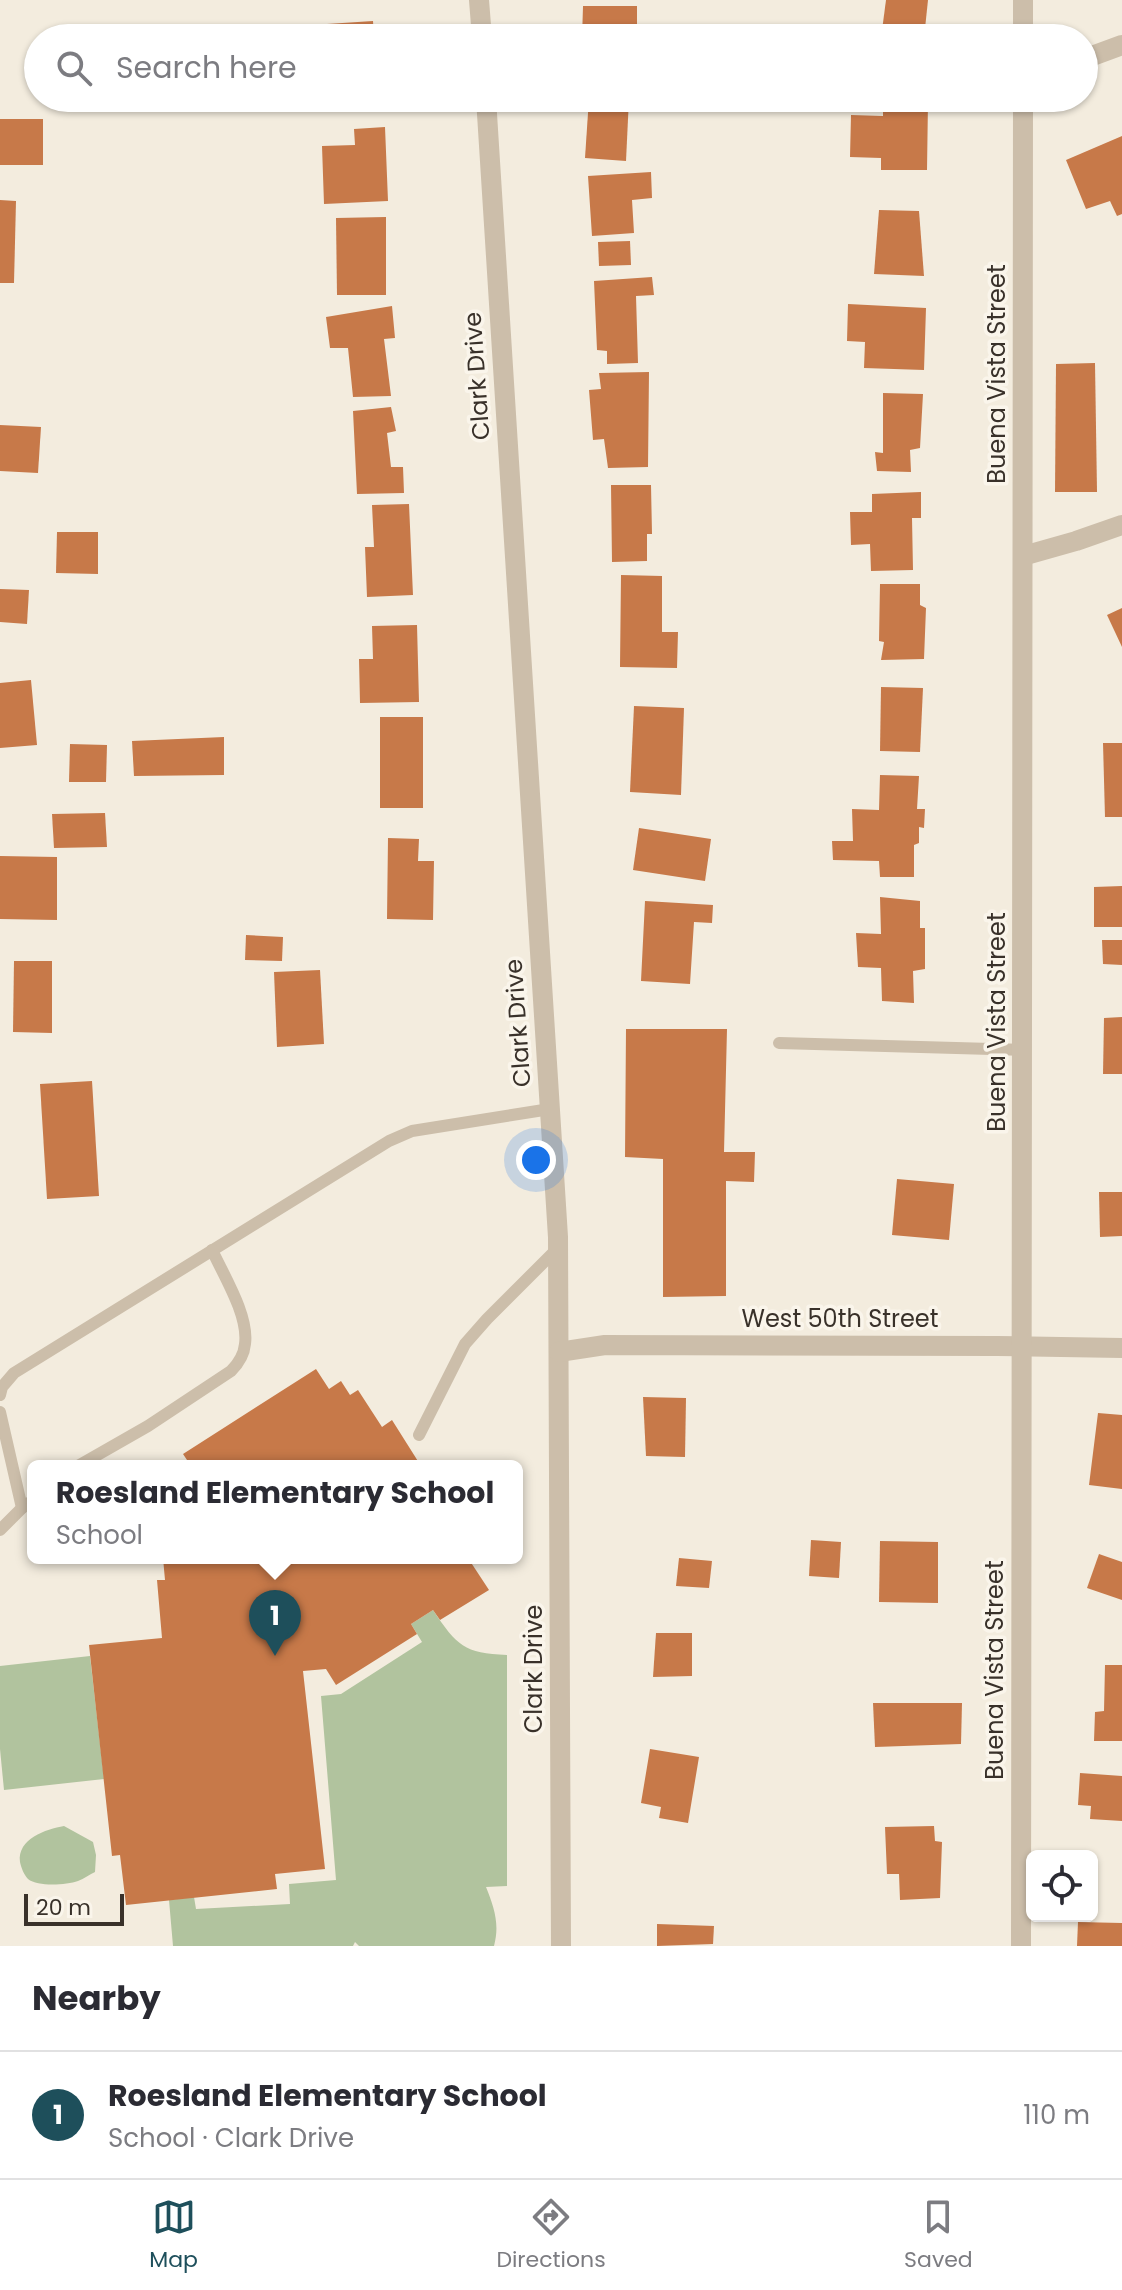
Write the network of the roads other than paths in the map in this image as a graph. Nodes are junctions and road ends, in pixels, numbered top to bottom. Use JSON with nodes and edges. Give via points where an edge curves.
{"nodes":[{"id":1,"x":479,"y":0,"type":"edge"},
{"id":2,"x":1023,"y":0,"type":"edge"},
{"id":3,"x":481,"y":24,"type":"edge"},
{"id":4,"x":1023,"y":24,"type":"edge"},
{"id":5,"x":1122,"y":45,"type":"edge"},
{"id":6,"x":1098,"y":54,"type":"edge"},
{"id":7,"x":487,"y":112,"type":"edge"},
{"id":8,"x":1023,"y":112,"type":"edge"},
{"id":9,"x":1122,"y":525,"type":"edge"},
{"id":10,"x":1023,"y":556,"type":"junction"},
{"id":11,"x":779,"y":1043,"type":"dead end"},
{"id":12,"x":1023,"y":1050,"type":"junction"},
{"id":13,"x":550,"y":1109,"type":"junction"},
{"id":14,"x":558,"y":1248,"type":"junction"},
{"id":15,"x":212,"y":1250,"type":"junction"},
{"id":16,"x":1022,"y":1347,"type":"junction"},
{"id":17,"x":1122,"y":1348,"type":"edge"},
{"id":18,"x":559,"y":1352,"type":"junction"},
{"id":19,"x":0,"y":1395,"type":"edge"},
{"id":20,"x":0,"y":1412,"type":"edge"},
{"id":21,"x":419,"y":1435,"type":"dead end"},
{"id":22,"x":88,"y":1460,"type":"edge"},
{"id":23,"x":14,"y":1474,"type":"junction"},
{"id":24,"x":0,"y":1478,"type":"edge"},
{"id":25,"x":27,"y":1502,"type":"edge"},
{"id":26,"x":27,"y":1505,"type":"edge"},
{"id":27,"x":0,"y":1530,"type":"edge"},
{"id":28,"x":561,"y":1946,"type":"edge"},
{"id":29,"x":1021,"y":1946,"type":"edge"}],
"edges":[{"from":1,"to":3,"type":"street"},
{"from":2,"to":4,"type":"street"},
{"from":5,"to":6,"type":"street"},
{"from":7,"to":13,"type":"street","name":"Clark Drive"},
{"from":8,"to":10,"type":"street","name":"Buena Vista Street"},
{"from":9,"to":10,"type":"street"},
{"from":10,"to":12,"type":"street","name":"Buena Vista Street"},
{"from":11,"to":12,"type":"lane"},
{"from":12,"to":16,"type":"street","name":"Buena Vista Street"},
{"from":13,"to":14,"type":"street","name":"Clark Drive"},
{"from":13,"to":15,"type":"lane","via":[[412,1131]]},
{"from":14,"to":18,"type":"street","name":"Clark Drive"},
{"from":14,"to":21,"type":"lane","via":[[465,1344]]},
{"from":15,"to":19,"type":"lane","via":[[14,1373]]},
{"from":15,"to":22,"type":"lane","via":[[245,1323],[246,1346],[239,1362]]},
{"from":16,"to":17,"type":"street","name":"West 50th Street"},
{"from":16,"to":18,"type":"street","name":"West 50th Street","via":[[605,1345]]},
{"from":16,"to":29,"type":"street","name":"Buena Vista Street"},
{"from":18,"to":28,"type":"street","name":"Clark Drive"},
{"from":20,"to":23,"type":"lane"},
{"from":23,"to":24,"type":"lane"},
{"from":23,"to":25,"type":"lane"},
{"from":26,"to":27,"type":"lane"}]}
